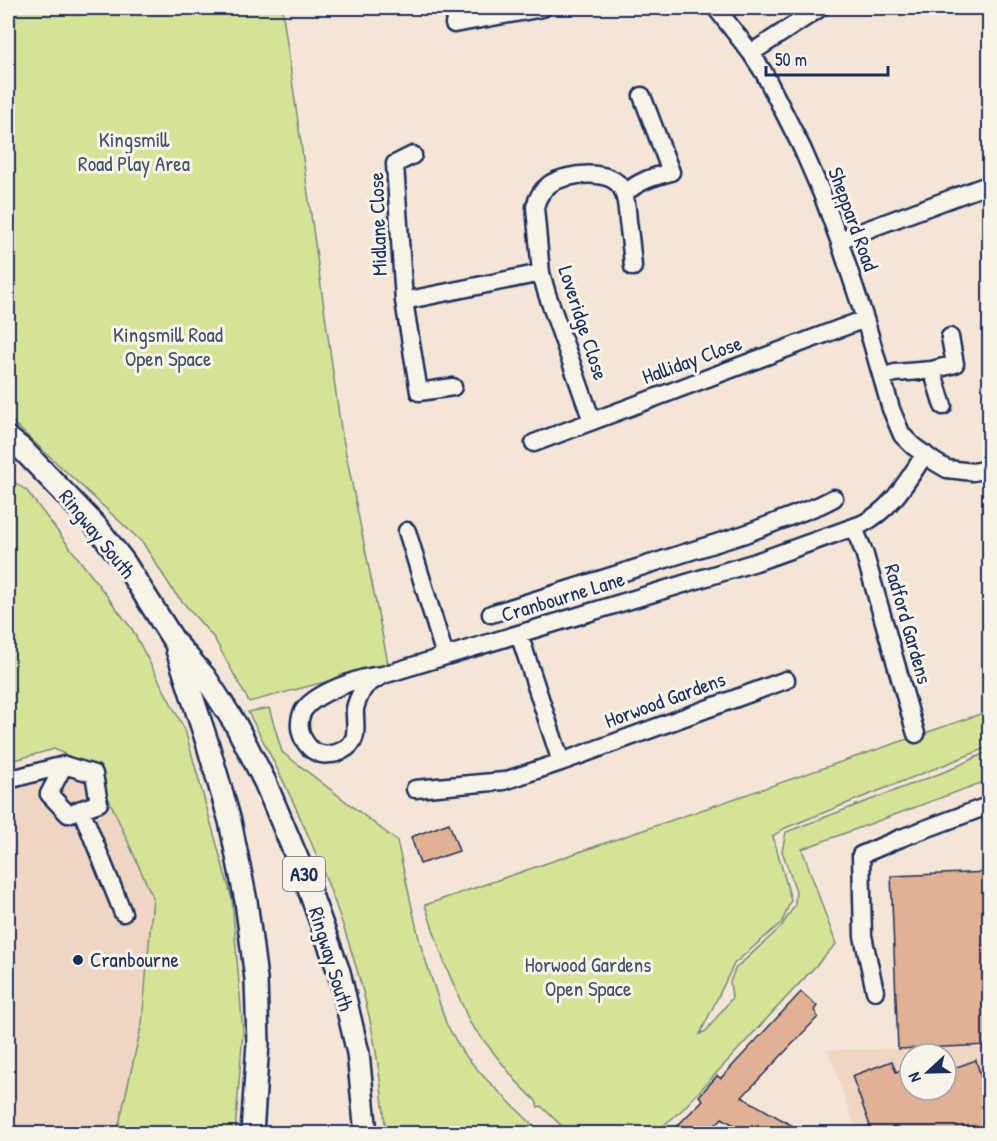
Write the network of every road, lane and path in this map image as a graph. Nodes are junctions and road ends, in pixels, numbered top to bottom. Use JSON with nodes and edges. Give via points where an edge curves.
{"nodes":[{"id":1,"x":543,"y":8,"type":"edge"},
{"id":2,"x":716,"y":8,"type":"edge"},
{"id":3,"x":820,"y":8,"type":"edge"},
{"id":4,"x":454,"y":24,"type":"dead end"},
{"id":5,"x":751,"y":53,"type":"junction"},
{"id":6,"x":642,"y":96,"type":"dead end"},
{"id":7,"x":413,"y":155,"type":"dead end"},
{"id":8,"x":990,"y":184,"type":"edge"},
{"id":9,"x":624,"y":194,"type":"junction"},
{"id":10,"x":839,"y":240,"type":"junction"},
{"id":11,"x":633,"y":267,"type":"dead end"},
{"id":12,"x":542,"y":273,"type":"junction"},
{"id":13,"x":404,"y":301,"type":"junction"},
{"id":14,"x":865,"y":319,"type":"junction"},
{"id":15,"x":950,"y":337,"type":"dead end"},
{"id":16,"x":932,"y":370,"type":"junction"},
{"id":17,"x":882,"y":377,"type":"junction"},
{"id":18,"x":453,"y":387,"type":"dead end"},
{"id":19,"x":944,"y":406,"type":"dead end"},
{"id":20,"x":592,"y":421,"type":"junction"},
{"id":21,"x":8,"y":438,"type":"edge"},
{"id":22,"x":534,"y":443,"type":"dead end"},
{"id":23,"x":924,"y":454,"type":"junction"},
{"id":24,"x":990,"y":469,"type":"edge"},
{"id":25,"x":834,"y":498,"type":"dead end"},
{"id":26,"x":854,"y":528,"type":"junction"},
{"id":27,"x":407,"y":531,"type":"dead end"},
{"id":28,"x":745,"y":534,"type":"junction"},
{"id":29,"x":756,"y":562,"type":"junction"},
{"id":30,"x":491,"y":614,"type":"dead end"},
{"id":31,"x":519,"y":634,"type":"junction"},
{"id":32,"x":174,"y":641,"type":"junction"},
{"id":33,"x":445,"y":656,"type":"junction"},
{"id":34,"x":383,"y":675,"type":"junction"},
{"id":35,"x":786,"y":680,"type":"dead end"},
{"id":36,"x":916,"y":735,"type":"dead end"},
{"id":37,"x":561,"y":762,"type":"junction"},
{"id":38,"x":64,"y":765,"type":"junction"},
{"id":39,"x":8,"y":780,"type":"edge"},
{"id":40,"x":416,"y":789,"type":"dead end"},
{"id":41,"x":990,"y":806,"type":"edge"},
{"id":42,"x":81,"y":809,"type":"junction"},
{"id":43,"x":123,"y":913,"type":"dead end"},
{"id":44,"x":875,"y":991,"type":"dead end"},
{"id":45,"x":252,"y":1134,"type":"edge"},
{"id":46,"x":366,"y":1134,"type":"edge"}],
"edges":[{"from":1,"to":4,"type":"street"},
{"from":2,"to":5,"type":"street","name":"Sheppard Road"},
{"from":3,"to":5,"type":"street"},
{"from":5,"to":10,"type":"street","name":"Sheppard Road","via":[[802,148]]},
{"from":6,"to":9,"type":"street","via":[[671,172],[646,179]]},
{"from":7,"to":13,"type":"street","name":"Midlane Close","via":[[395,164]]},
{"from":8,"to":10,"type":"street"},
{"from":9,"to":11,"type":"street"},
{"from":9,"to":12,"type":"street","name":"Loveridge Close","via":[[616,182],[595,174],[548,185],[535,207]]},
{"from":10,"to":14,"type":"street","name":"Sheppard Road"},
{"from":12,"to":13,"type":"street","name":"Midlane Close"},
{"from":12,"to":20,"type":"street","name":"Loveridge Close"},
{"from":13,"to":18,"type":"street","name":"Midlane Close","via":[[419,392]]},
{"from":14,"to":17,"type":"street","name":"Sheppard Road"},
{"from":14,"to":20,"type":"street","name":"Halliday Close"},
{"from":15,"to":16,"type":"street","via":[[955,364]]},
{"from":16,"to":17,"type":"street"},
{"from":16,"to":19,"type":"street"},
{"from":17,"to":23,"type":"street","name":"Sheppard Road","via":[[902,435]]},
{"from":20,"to":22,"type":"street","name":"Halliday Close"},
{"from":21,"to":32,"type":"main road","name":"Ringway South","number":"A30","via":[[96,526]]},
{"from":23,"to":24,"type":"street","via":[[947,469]]},
{"from":23,"to":26,"type":"street","name":"Cranbourne Lane","via":[[890,504],[875,518]]},
{"from":25,"to":28,"type":"street","name":"Cranbourne Lane"},
{"from":26,"to":29,"type":"street","name":"Cranbourne Lane"},
{"from":26,"to":36,"type":"street","name":"Radford Gardens"},
{"from":27,"to":33,"type":"street"},
{"from":28,"to":29,"type":"street"},
{"from":28,"to":30,"type":"street","name":"Cranbourne Lane"},
{"from":29,"to":31,"type":"street","name":"Cranbourne Lane"},
{"from":31,"to":33,"type":"street","name":"Cranbourne Lane"},
{"from":31,"to":37,"type":"street"},
{"from":32,"to":45,"type":"main road","name":"Ringway South","number":"A30","via":[[230,821],[246,902],[256,979],[258,1043]]},
{"from":32,"to":46,"type":"main road","name":"Ringway South","number":"A30","via":[[205,677],[236,725],[302,870],[339,972],[358,1053]]},
{"from":33,"to":34,"type":"street","name":"Cranbourne Lane"},
{"from":34,"to":34,"type":"street","name":"Cranbourne Lane","via":[[363,689],[355,707],[356,731],[347,748],[328,755],[308,746],[299,727],[302,712],[328,691]]},
{"from":35,"to":37,"type":"street","name":"Horwood Gardens"},
{"from":37,"to":40,"type":"street","name":"Horwood Gardens","via":[[504,781]]},
{"from":38,"to":39,"type":"street"},
{"from":38,"to":42,"type":"street","via":[[49,794],[68,814]]},
{"from":38,"to":42,"type":"street","via":[[94,774],[99,803]]},
{"from":41,"to":44,"type":"street","via":[[861,855],[863,936]]},
{"from":42,"to":43,"type":"street"}]}
